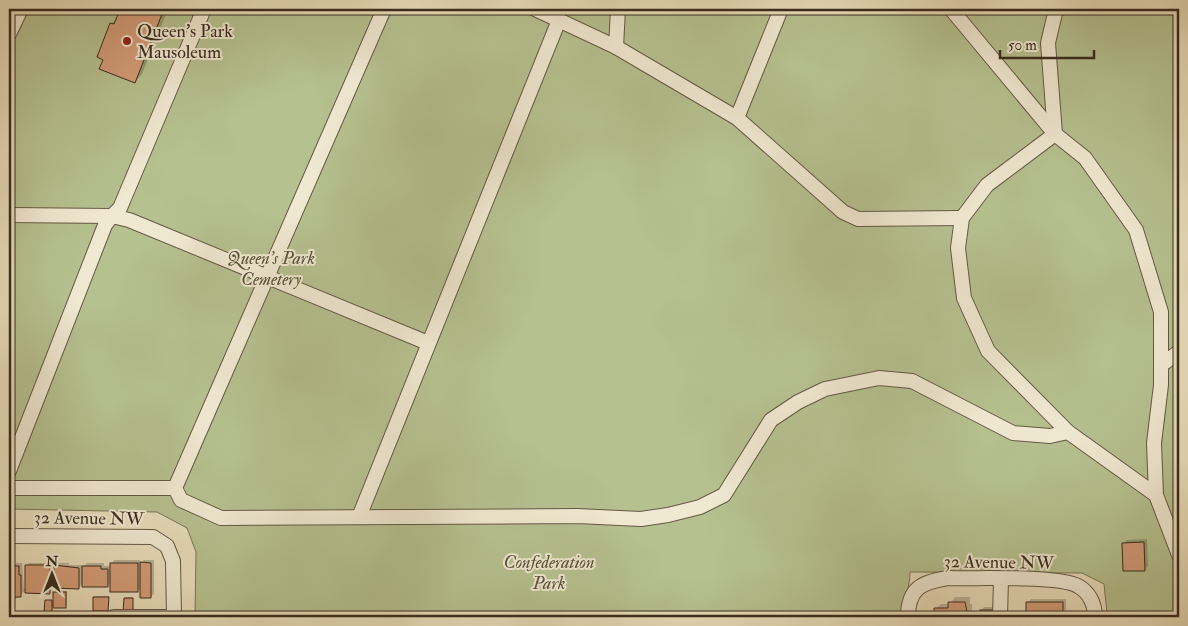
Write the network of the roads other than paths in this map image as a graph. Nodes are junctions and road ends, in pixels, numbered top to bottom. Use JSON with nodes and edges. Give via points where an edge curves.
{"nodes":[{"id":1,"x":21,"y":9,"type":"edge"},
{"id":2,"x":204,"y":9,"type":"edge"},
{"id":3,"x":384,"y":9,"type":"edge"},
{"id":4,"x":535,"y":9,"type":"edge"},
{"id":5,"x":618,"y":9,"type":"edge"},
{"id":6,"x":781,"y":9,"type":"edge"},
{"id":7,"x":951,"y":9,"type":"edge"},
{"id":8,"x":1056,"y":9,"type":"edge"},
{"id":9,"x":559,"y":20,"type":"junction"},
{"id":10,"x":9,"y":34,"type":"edge"},
{"id":11,"x":616,"y":47,"type":"junction"},
{"id":12,"x":737,"y":118,"type":"junction"},
{"id":13,"x":1055,"y":134,"type":"junction"},
{"id":14,"x":9,"y":215,"type":"edge"},
{"id":15,"x":112,"y":216,"type":"junction"},
{"id":16,"x":962,"y":218,"type":"junction"},
{"id":17,"x":268,"y":279,"type":"junction"},
{"id":18,"x":428,"y":343,"type":"junction"},
{"id":19,"x":1179,"y":352,"type":"edge"},
{"id":20,"x":1161,"y":365,"type":"junction"},
{"id":21,"x":1068,"y":432,"type":"junction"},
{"id":22,"x":9,"y":471,"type":"edge"},
{"id":23,"x":9,"y":488,"type":"edge"},
{"id":24,"x":175,"y":488,"type":"junction"},
{"id":25,"x":1156,"y":495,"type":"junction"},
{"id":26,"x":359,"y":517,"type":"junction"},
{"id":27,"x":9,"y":536,"type":"edge"},
{"id":28,"x":1179,"y":555,"type":"edge"},
{"id":29,"x":1000,"y":579,"type":"junction"},
{"id":30,"x":114,"y":617,"type":"edge"},
{"id":31,"x":174,"y":617,"type":"edge"},
{"id":32,"x":908,"y":617,"type":"edge"},
{"id":33,"x":1000,"y":617,"type":"edge"},
{"id":34,"x":1096,"y":617,"type":"edge"}],
"edges":[{"from":1,"to":10,"type":"street"},
{"from":2,"to":15,"type":"street","via":[[120,208]]},
{"from":3,"to":17,"type":"street"},
{"from":4,"to":9,"type":"street"},
{"from":5,"to":11,"type":"street"},
{"from":6,"to":12,"type":"street"},
{"from":7,"to":13,"type":"street"},
{"from":8,"to":13,"type":"street","via":[[1048,44]]},
{"from":9,"to":11,"type":"street"},
{"from":9,"to":18,"type":"street"},
{"from":11,"to":12,"type":"street"},
{"from":12,"to":16,"type":"street","via":[[843,212],[858,219]]},
{"from":13,"to":16,"type":"street","via":[[987,185]]},
{"from":13,"to":20,"type":"street","via":[[1085,158],[1136,230],[1161,312]]},
{"from":14,"to":15,"type":"street"},
{"from":15,"to":17,"type":"street","via":[[129,220]]},
{"from":15,"to":22,"type":"street","via":[[104,225]]},
{"from":16,"to":21,"type":"street","via":[[958,248],[964,298],[988,351]]},
{"from":17,"to":18,"type":"street"},
{"from":17,"to":24,"type":"street"},
{"from":18,"to":26,"type":"street"},
{"from":19,"to":20,"type":"street"},
{"from":20,"to":25,"type":"street","via":[[1154,443]]},
{"from":21,"to":25,"type":"street"},
{"from":21,"to":26,"type":"street","via":[[1050,436],[1013,433],[912,381],[879,378],[825,389],[771,420],[724,495],[700,507],[641,519],[577,516]]},
{"from":23,"to":24,"type":"street"},
{"from":24,"to":26,"type":"street","via":[[181,500],[221,518]]},
{"from":25,"to":28,"type":"street"},
{"from":27,"to":31,"type":"street","name":"32 Avenue NW","via":[[153,538],[167,546],[173,560]]},
{"from":29,"to":32,"type":"street","name":"32 Avenue NW","via":[[948,578],[921,585],[910,598]]},
{"from":29,"to":33,"type":"street"},
{"from":29,"to":34,"type":"street","name":"32 Avenue NW","via":[[1056,580],[1077,585],[1090,596]]},
{"from":30,"to":31,"type":"street"}]}
